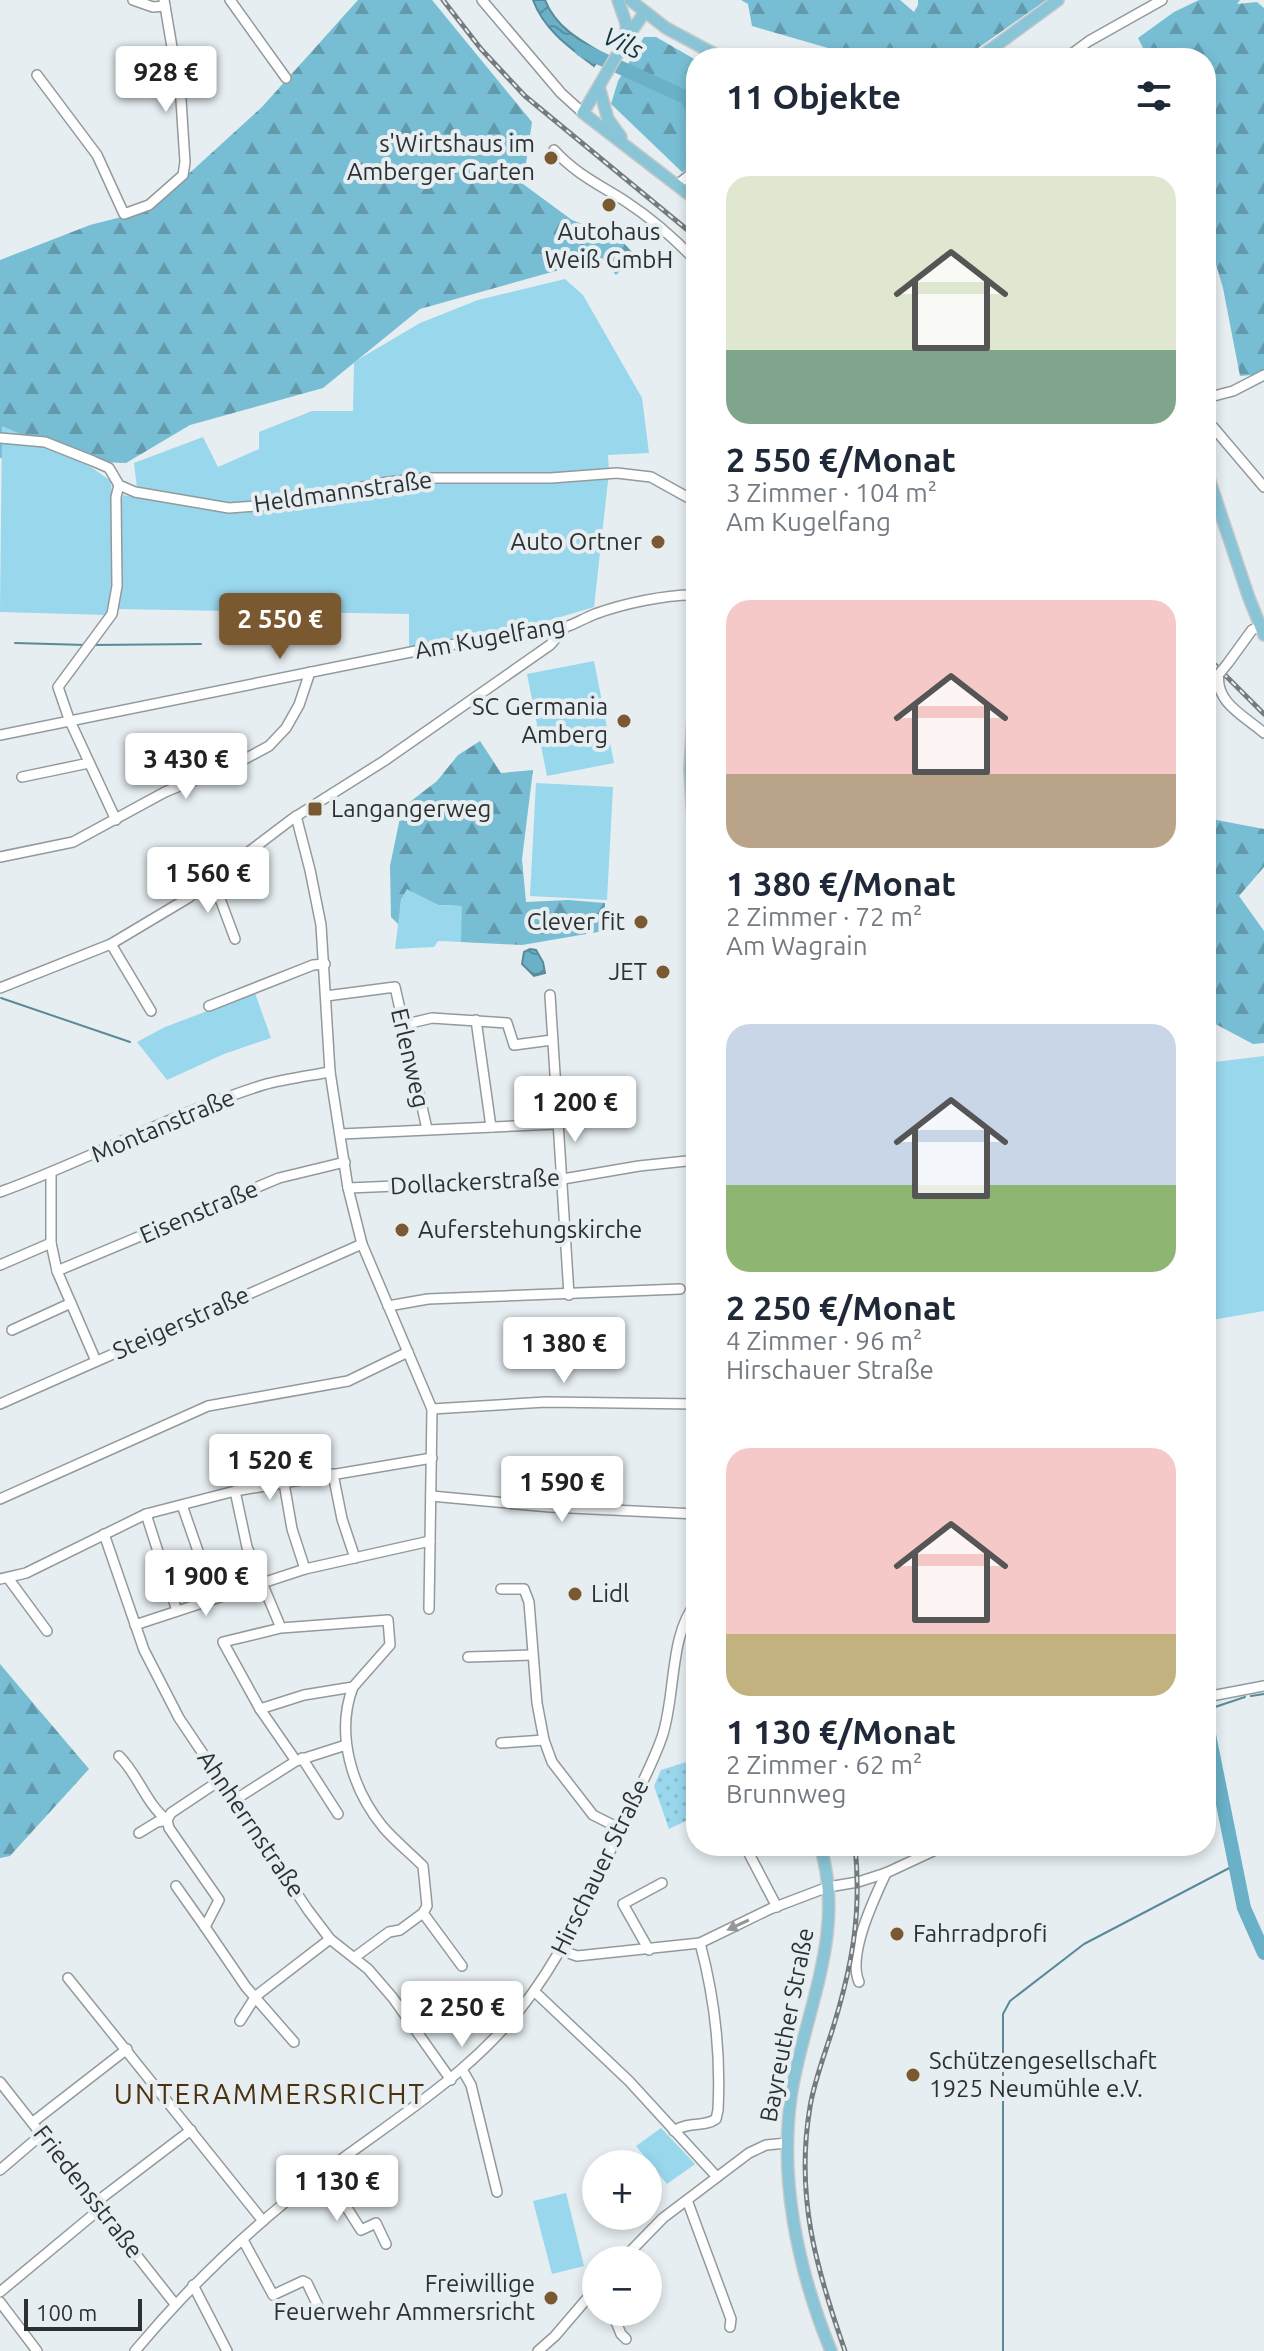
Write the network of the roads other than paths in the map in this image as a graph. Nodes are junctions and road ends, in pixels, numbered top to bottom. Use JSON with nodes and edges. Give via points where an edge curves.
{"nodes":[{"id":1,"x":133,"y":0,"type":"edge"},
{"id":2,"x":230,"y":0,"type":"edge"},
{"id":3,"x":482,"y":0,"type":"edge"},
{"id":4,"x":618,"y":0,"type":"edge"},
{"id":5,"x":630,"y":0,"type":"edge"},
{"id":6,"x":1058,"y":0,"type":"edge"},
{"id":7,"x":1162,"y":0,"type":"edge"},
{"id":8,"x":165,"y":3,"type":"edge"},
{"id":9,"x":644,"y":13,"type":"junction"},
{"id":10,"x":631,"y":24,"type":"junction"},
{"id":11,"x":700,"y":48,"type":"edge"},
{"id":12,"x":993,"y":48,"type":"edge"},
{"id":13,"x":1080,"y":48,"type":"edge"},
{"id":14,"x":37,"y":75,"type":"dead end"},
{"id":15,"x":286,"y":78,"type":"dead end"},
{"id":16,"x":599,"y":87,"type":"junction"},
{"id":17,"x":583,"y":113,"type":"junction"},
{"id":18,"x":628,"y":148,"type":"junction"},
{"id":19,"x":554,"y":150,"type":"dead end"},
{"id":20,"x":686,"y":178,"type":"edge"},
{"id":21,"x":677,"y":185,"type":"junction"},
{"id":22,"x":686,"y":192,"type":"edge"},
{"id":23,"x":686,"y":252,"type":"edge"},
{"id":24,"x":1264,"y":375,"type":"edge"},
{"id":25,"x":1216,"y":395,"type":"edge"},
{"id":26,"x":1216,"y":431,"type":"edge"},
{"id":27,"x":0,"y":438,"type":"edge"},
{"id":28,"x":119,"y":485,"type":"junction"},
{"id":29,"x":1264,"y":487,"type":"edge"},
{"id":30,"x":686,"y":496,"type":"edge"},
{"id":31,"x":1216,"y":499,"type":"edge"},
{"id":32,"x":686,"y":596,"type":"edge"},
{"id":33,"x":564,"y":629,"type":"junction"},
{"id":34,"x":1262,"y":631,"type":"edge"},
{"id":35,"x":310,"y":672,"type":"junction"},
{"id":36,"x":69,"y":719,"type":"junction"},
{"id":37,"x":1264,"y":733,"type":"edge"},
{"id":38,"x":0,"y":735,"type":"edge"},
{"id":39,"x":89,"y":763,"type":"junction"},
{"id":40,"x":22,"y":777,"type":"dead end"},
{"id":41,"x":296,"y":816,"type":"junction"},
{"id":42,"x":116,"y":820,"type":"junction"},
{"id":43,"x":0,"y":857,"type":"edge"},
{"id":44,"x":213,"y":880,"type":"junction"},
{"id":45,"x":235,"y":939,"type":"dead end"},
{"id":46,"x":111,"y":944,"type":"junction"},
{"id":47,"x":325,"y":964,"type":"junction"},
{"id":48,"x":0,"y":988,"type":"edge"},
{"id":49,"x":550,"y":995,"type":"dead end"},
{"id":50,"x":326,"y":996,"type":"junction"},
{"id":51,"x":209,"y":1006,"type":"dead end"},
{"id":52,"x":151,"y":1011,"type":"dead end"},
{"id":53,"x":476,"y":1020,"type":"junction"},
{"id":54,"x":402,"y":1025,"type":"junction"},
{"id":55,"x":552,"y":1040,"type":"junction"},
{"id":56,"x":330,"y":1072,"type":"junction"},
{"id":57,"x":556,"y":1124,"type":"junction"},
{"id":58,"x":491,"y":1127,"type":"junction"},
{"id":59,"x":427,"y":1129,"type":"junction"},
{"id":60,"x":341,"y":1134,"type":"junction"},
{"id":61,"x":686,"y":1161,"type":"edge"},
{"id":62,"x":345,"y":1162,"type":"junction"},
{"id":63,"x":51,"y":1174,"type":"junction"},
{"id":64,"x":563,"y":1179,"type":"junction"},
{"id":65,"x":348,"y":1188,"type":"junction"},
{"id":66,"x":0,"y":1192,"type":"edge"},
{"id":67,"x":51,"y":1243,"type":"junction"},
{"id":68,"x":362,"y":1244,"type":"junction"},
{"id":69,"x":0,"y":1265,"type":"edge"},
{"id":70,"x":57,"y":1271,"type":"junction"},
{"id":71,"x":680,"y":1289,"type":"dead end"},
{"id":72,"x":569,"y":1295,"type":"junction"},
{"id":73,"x":71,"y":1303,"type":"junction"},
{"id":74,"x":388,"y":1306,"type":"junction"},
{"id":75,"x":12,"y":1330,"type":"dead end"},
{"id":76,"x":408,"y":1352,"type":"junction"},
{"id":77,"x":96,"y":1361,"type":"junction"},
{"id":78,"x":0,"y":1404,"type":"edge"},
{"id":79,"x":686,"y":1404,"type":"edge"},
{"id":80,"x":432,"y":1409,"type":"junction"},
{"id":81,"x":432,"y":1458,"type":"junction"},
{"id":82,"x":333,"y":1474,"type":"junction"},
{"id":83,"x":284,"y":1483,"type":"junction"},
{"id":84,"x":235,"y":1491,"type":"junction"},
{"id":85,"x":431,"y":1496,"type":"junction"},
{"id":86,"x":0,"y":1499,"type":"edge"},
{"id":87,"x":182,"y":1505,"type":"junction"},
{"id":88,"x":146,"y":1514,"type":"junction"},
{"id":89,"x":686,"y":1514,"type":"edge"},
{"id":90,"x":104,"y":1534,"type":"junction"},
{"id":91,"x":430,"y":1541,"type":"junction"},
{"id":92,"x":355,"y":1558,"type":"junction"},
{"id":93,"x":305,"y":1569,"type":"junction"},
{"id":94,"x":4,"y":1579,"type":"edge"},
{"id":95,"x":262,"y":1582,"type":"junction"},
{"id":96,"x":501,"y":1589,"type":"dead end"},
{"id":97,"x":218,"y":1597,"type":"junction"},
{"id":98,"x":429,"y":1609,"type":"dead end"},
{"id":99,"x":177,"y":1611,"type":"junction"},
{"id":100,"x":686,"y":1620,"type":"edge"},
{"id":101,"x":135,"y":1625,"type":"junction"},
{"id":102,"x":281,"y":1628,"type":"junction"},
{"id":103,"x":47,"y":1631,"type":"dead end"},
{"id":104,"x":532,"y":1655,"type":"junction"},
{"id":105,"x":468,"y":1657,"type":"dead end"},
{"id":106,"x":1264,"y":1686,"type":"edge"},
{"id":107,"x":353,"y":1687,"type":"junction"},
{"id":108,"x":1216,"y":1695,"type":"edge"},
{"id":109,"x":260,"y":1709,"type":"junction"},
{"id":110,"x":544,"y":1740,"type":"junction"},
{"id":111,"x":501,"y":1743,"type":"dead end"},
{"id":112,"x":346,"y":1745,"type":"junction"},
{"id":113,"x":119,"y":1756,"type":"dead end"},
{"id":114,"x":299,"y":1760,"type":"junction"},
{"id":115,"x":222,"y":1779,"type":"junction"},
{"id":116,"x":236,"y":1799,"type":"junction"},
{"id":117,"x":338,"y":1814,"type":"dead end"},
{"id":118,"x":167,"y":1820,"type":"junction"},
{"id":119,"x":621,"y":1829,"type":"junction"},
{"id":120,"x":139,"y":1833,"type":"dead end"},
{"id":121,"x":750,"y":1856,"type":"edge"},
{"id":122,"x":822,"y":1856,"type":"edge"},
{"id":123,"x":923,"y":1856,"type":"edge"},
{"id":124,"x":886,"y":1873,"type":"junction"},
{"id":125,"x":662,"y":1883,"type":"dead end"},
{"id":126,"x":176,"y":1886,"type":"dead end"},
{"id":127,"x":828,"y":1887,"type":"junction"},
{"id":128,"x":777,"y":1907,"type":"junction"},
{"id":129,"x":423,"y":1913,"type":"junction"},
{"id":130,"x":205,"y":1927,"type":"junction"},
{"id":131,"x":330,"y":1939,"type":"junction"},
{"id":132,"x":700,"y":1943,"type":"junction"},
{"id":133,"x":560,"y":1950,"type":"junction"},
{"id":134,"x":649,"y":1950,"type":"junction"},
{"id":135,"x":355,"y":1957,"type":"junction"},
{"id":136,"x":462,"y":1966,"type":"dead end"},
{"id":137,"x":68,"y":1978,"type":"dead end"},
{"id":138,"x":859,"y":1982,"type":"dead end"},
{"id":139,"x":534,"y":1991,"type":"junction"},
{"id":140,"x":256,"y":1996,"type":"junction"},
{"id":141,"x":240,"y":2021,"type":"dead end"},
{"id":142,"x":294,"y":2042,"type":"dead end"},
{"id":143,"x":127,"y":2049,"type":"junction"},
{"id":144,"x":463,"y":2071,"type":"junction"},
{"id":145,"x":451,"y":2080,"type":"junction"},
{"id":146,"x":0,"y":2082,"type":"edge"},
{"id":147,"x":33,"y":2122,"type":"junction"},
{"id":148,"x":191,"y":2130,"type":"junction"},
{"id":149,"x":674,"y":2131,"type":"junction"},
{"id":150,"x":41,"y":2135,"type":"junction"},
{"id":151,"x":787,"y":2143,"type":"junction"},
{"id":152,"x":0,"y":2170,"type":"edge"},
{"id":153,"x":324,"y":2172,"type":"junction"},
{"id":154,"x":717,"y":2177,"type":"junction"},
{"id":155,"x":497,"y":2192,"type":"dead end"},
{"id":156,"x":687,"y":2200,"type":"junction"},
{"id":157,"x":98,"y":2206,"type":"junction"},
{"id":158,"x":263,"y":2221,"type":"junction"},
{"id":159,"x":243,"y":2240,"type":"junction"},
{"id":160,"x":386,"y":2244,"type":"dead end"},
{"id":161,"x":636,"y":2246,"type":"edge"},
{"id":162,"x":193,"y":2285,"type":"junction"},
{"id":163,"x":0,"y":2292,"type":"edge"},
{"id":164,"x":0,"y":2302,"type":"edge"},
{"id":165,"x":175,"y":2304,"type":"junction"},
{"id":166,"x":582,"y":2304,"type":"edge"},
{"id":167,"x":319,"y":2308,"type":"dead end"},
{"id":168,"x":618,"y":2326,"type":"edge"},
{"id":169,"x":730,"y":2327,"type":"dead end"},
{"id":170,"x":626,"y":2339,"type":"dead end"},
{"id":171,"x":222,"y":2348,"type":"edge"},
{"id":172,"x":37,"y":2351,"type":"edge"},
{"id":173,"x":135,"y":2351,"type":"edge"},
{"id":174,"x":538,"y":2351,"type":"edge"},
{"id":175,"x":831,"y":2351,"type":"edge"}],
"edges":[{"from":1,"to":8,"type":"street","via":[[153,7]]},
{"from":2,"to":15,"type":"street"},
{"from":3,"to":17,"type":"street"},
{"from":4,"to":10,"type":"main road"},
{"from":5,"to":9,"type":"main road"},
{"from":6,"to":12,"type":"main road"},
{"from":7,"to":13,"type":"street"},
{"from":8,"to":14,"type":"street","via":[[185,162],[183,175],[149,205],[124,214],[97,155]]},
{"from":9,"to":10,"type":"main road"},
{"from":9,"to":11,"type":"main road"},
{"from":10,"to":16,"type":"main road"},
{"from":16,"to":17,"type":"main road"},
{"from":16,"to":18,"type":"main road","via":[[608,119]]},
{"from":17,"to":18,"type":"main road"},
{"from":18,"to":21,"type":"main road"},
{"from":19,"to":23,"type":"street","via":[[571,169],[654,222]]},
{"from":20,"to":21,"type":"street"},
{"from":21,"to":22,"type":"main road"},
{"from":24,"to":25,"type":"street"},
{"from":26,"to":29,"type":"street"},
{"from":27,"to":28,"type":"street","name":"Heldmannstraße","via":[[45,442],[109,468]]},
{"from":28,"to":30,"type":"street","name":"Heldmannstraße","via":[[229,508],[426,478],[633,473]]},
{"from":28,"to":36,"type":"street","via":[[112,614],[58,687]]},
{"from":31,"to":34,"type":"main road"},
{"from":32,"to":33,"type":"street","name":"Am Kugelfang","via":[[595,614]]},
{"from":33,"to":35,"type":"street","name":"Am Kugelfang","via":[[532,630]]},
{"from":33,"to":41,"type":"street","via":[[550,645],[384,761]]},
{"from":34,"to":37,"type":"street","bridge":true,"via":[[1252,630],[1217,683],[1223,699]]},
{"from":35,"to":36,"type":"street","name":"Am Kugelfang"},
{"from":35,"to":42,"type":"street","via":[[299,705],[269,746]]},
{"from":36,"to":38,"type":"street","name":"Am Kugelfang"},
{"from":36,"to":39,"type":"street"},
{"from":39,"to":40,"type":"street"},
{"from":39,"to":42,"type":"street"},
{"from":41,"to":44,"type":"street"},
{"from":41,"to":47,"type":"street"},
{"from":42,"to":43,"type":"street","via":[[73,842]]},
{"from":44,"to":45,"type":"street"},
{"from":44,"to":46,"type":"street"},
{"from":46,"to":48,"type":"street"},
{"from":46,"to":52,"type":"street"},
{"from":47,"to":50,"type":"street"},
{"from":47,"to":51,"type":"street"},
{"from":49,"to":55,"type":"street"},
{"from":50,"to":54,"type":"street","name":"Erlenweg","via":[[395,987]]},
{"from":50,"to":56,"type":"street"},
{"from":53,"to":54,"type":"street","via":[[432,1018]]},
{"from":53,"to":55,"type":"street","via":[[507,1023],[514,1045]]},
{"from":53,"to":58,"type":"street"},
{"from":54,"to":59,"type":"street","name":"Erlenweg"},
{"from":55,"to":57,"type":"street"},
{"from":56,"to":60,"type":"street"},
{"from":56,"to":63,"type":"street","name":"Montanstraße","via":[[265,1084]]},
{"from":57,"to":58,"type":"street"},
{"from":57,"to":64,"type":"street"},
{"from":58,"to":59,"type":"street"},
{"from":59,"to":60,"type":"street"},
{"from":60,"to":62,"type":"street"},
{"from":61,"to":64,"type":"street","name":"Dollackerstraße"},
{"from":62,"to":65,"type":"street"},
{"from":62,"to":70,"type":"street","name":"Eisenstraße","via":[[279,1178]]},
{"from":63,"to":66,"type":"street","name":"Montanstraße"},
{"from":63,"to":67,"type":"street"},
{"from":64,"to":65,"type":"street","name":"Dollackerstraße"},
{"from":64,"to":72,"type":"street"},
{"from":65,"to":68,"type":"street"},
{"from":67,"to":69,"type":"street"},
{"from":67,"to":70,"type":"street"},
{"from":68,"to":74,"type":"street"},
{"from":68,"to":77,"type":"street","name":"Steigerstraße"},
{"from":70,"to":73,"type":"street"},
{"from":71,"to":72,"type":"street"},
{"from":72,"to":74,"type":"street","via":[[428,1299]]},
{"from":73,"to":75,"type":"street"},
{"from":73,"to":77,"type":"street"},
{"from":74,"to":76,"type":"street"},
{"from":76,"to":80,"type":"street"},
{"from":76,"to":86,"type":"street","via":[[348,1381],[208,1406]]},
{"from":77,"to":78,"type":"street","name":"Steigerstraße"},
{"from":79,"to":80,"type":"street","via":[[546,1402]]},
{"from":80,"to":81,"type":"street"},
{"from":81,"to":82,"type":"street"},
{"from":81,"to":85,"type":"street"},
{"from":82,"to":83,"type":"street"},
{"from":82,"to":92,"type":"street"},
{"from":83,"to":84,"type":"street"},
{"from":83,"to":93,"type":"street"},
{"from":84,"to":87,"type":"street"},
{"from":84,"to":95,"type":"street","via":[[247,1547]]},
{"from":85,"to":89,"type":"street"},
{"from":85,"to":91,"type":"street"},
{"from":87,"to":88,"type":"street"},
{"from":87,"to":97,"type":"street"},
{"from":88,"to":90,"type":"street"},
{"from":88,"to":99,"type":"street"},
{"from":90,"to":94,"type":"street"},
{"from":90,"to":101,"type":"street","name":"Ahnherrnstraße"},
{"from":91,"to":92,"type":"street"},
{"from":91,"to":98,"type":"street"},
{"from":92,"to":93,"type":"street"},
{"from":93,"to":95,"type":"street"},
{"from":94,"to":103,"type":"street"},
{"from":95,"to":97,"type":"street"},
{"from":95,"to":102,"type":"street"},
{"from":96,"to":104,"type":"street","via":[[524,1589]]},
{"from":97,"to":99,"type":"street"},
{"from":99,"to":101,"type":"street"},
{"from":100,"to":119,"type":"street","name":"Hirschauer Straße","via":[[662,1738]]},
{"from":101,"to":115,"type":"street","name":"Ahnherrnstraße","via":[[179,1718]]},
{"from":102,"to":107,"type":"street","via":[[388,1620],[390,1645]]},
{"from":102,"to":109,"type":"street","via":[[223,1642]]},
{"from":104,"to":105,"type":"street"},
{"from":104,"to":110,"type":"street"},
{"from":106,"to":108,"type":"street"},
{"from":107,"to":109,"type":"street"},
{"from":107,"to":112,"type":"street","via":[[346,1706]]},
{"from":109,"to":114,"type":"street"},
{"from":110,"to":111,"type":"street"},
{"from":110,"to":119,"type":"street","via":[[552,1762],[593,1815]]},
{"from":112,"to":114,"type":"street"},
{"from":112,"to":129,"type":"street","via":[[359,1788],[382,1826],[423,1866]]},
{"from":113,"to":118,"type":"street"},
{"from":114,"to":116,"type":"street"},
{"from":114,"to":117,"type":"street"},
{"from":115,"to":116,"type":"street","name":"Ahnherrnstraße"},
{"from":115,"to":118,"type":"street"},
{"from":116,"to":131,"type":"street","name":"Ahnherrnstraße"},
{"from":118,"to":120,"type":"street"},
{"from":118,"to":130,"type":"street","via":[[219,1900]]},
{"from":119,"to":133,"type":"street","name":"Hirschauer Straße"},
{"from":121,"to":128,"type":"street"},
{"from":122,"to":127,"type":"main road","name":"Bayreuther Straße"},
{"from":123,"to":124,"type":"street"},
{"from":124,"to":127,"type":"street"},
{"from":124,"to":138,"type":"street","via":[[865,1917],[855,1973]]},
{"from":125,"to":134,"type":"street","via":[[623,1904]]},
{"from":126,"to":130,"type":"street"},
{"from":127,"to":128,"type":"street"},
{"from":127,"to":151,"type":"main road","name":"Bayreuther Straße","via":[[823,1965],[793,2083]]},
{"from":128,"to":132,"type":"street","one_way":true},
{"from":129,"to":135,"type":"street"},
{"from":129,"to":136,"type":"street"},
{"from":130,"to":140,"type":"street"},
{"from":131,"to":135,"type":"street","name":"Ahnherrnstraße"},
{"from":131,"to":140,"type":"street"},
{"from":132,"to":134,"type":"street"},
{"from":132,"to":149,"type":"street","via":[[718,2026],[718,2110],[711,2123]]},
{"from":133,"to":134,"type":"street","via":[[577,1956]]},
{"from":133,"to":139,"type":"street","name":"Hirschauer Straße"},
{"from":135,"to":145,"type":"street","name":"Ahnherrnstraße","via":[[393,1998]]},
{"from":137,"to":143,"type":"street"},
{"from":139,"to":144,"type":"street","name":"Hirschauer Straße"},
{"from":139,"to":149,"type":"street"},
{"from":140,"to":141,"type":"street"},
{"from":140,"to":142,"type":"street"},
{"from":143,"to":147,"type":"street"},
{"from":143,"to":148,"type":"street"},
{"from":144,"to":145,"type":"street","name":"Hirschauer Straße"},
{"from":144,"to":155,"type":"street"},
{"from":145,"to":153,"type":"street","name":"Hirschauer Straße"},
{"from":146,"to":147,"type":"street","name":"Friedensstraße"},
{"from":147,"to":150,"type":"street","name":"Friedensstraße"},
{"from":148,"to":157,"type":"street"},
{"from":148,"to":158,"type":"street"},
{"from":149,"to":154,"type":"street"},
{"from":150,"to":152,"type":"street"},
{"from":150,"to":157,"type":"street","name":"Friedensstraße"},
{"from":151,"to":154,"type":"street","via":[[758,2147]]},
{"from":151,"to":175,"type":"main road","name":"Bayreuther Straße","via":[[797,2242]]},
{"from":153,"to":158,"type":"street","name":"Hirschauer Straße"},
{"from":153,"to":160,"type":"street","via":[[361,2230],[376,2223]]},
{"from":154,"to":156,"type":"street"},
{"from":156,"to":161,"type":"street"},
{"from":156,"to":169,"type":"street"},
{"from":157,"to":163,"type":"street"},
{"from":157,"to":165,"type":"street","name":"Friedensstraße"},
{"from":158,"to":159,"type":"street","name":"Hirschauer Straße"},
{"from":159,"to":162,"type":"street","name":"Hirschauer Straße"},
{"from":159,"to":167,"type":"street","via":[[273,2295],[303,2281]]},
{"from":162,"to":165,"type":"street","name":"Hirschauer Straße"},
{"from":162,"to":171,"type":"street"},
{"from":164,"to":172,"type":"street"},
{"from":165,"to":173,"type":"street","name":"Hirschauer Straße"},
{"from":166,"to":174,"type":"street"},
{"from":168,"to":170,"type":"street"}]}
